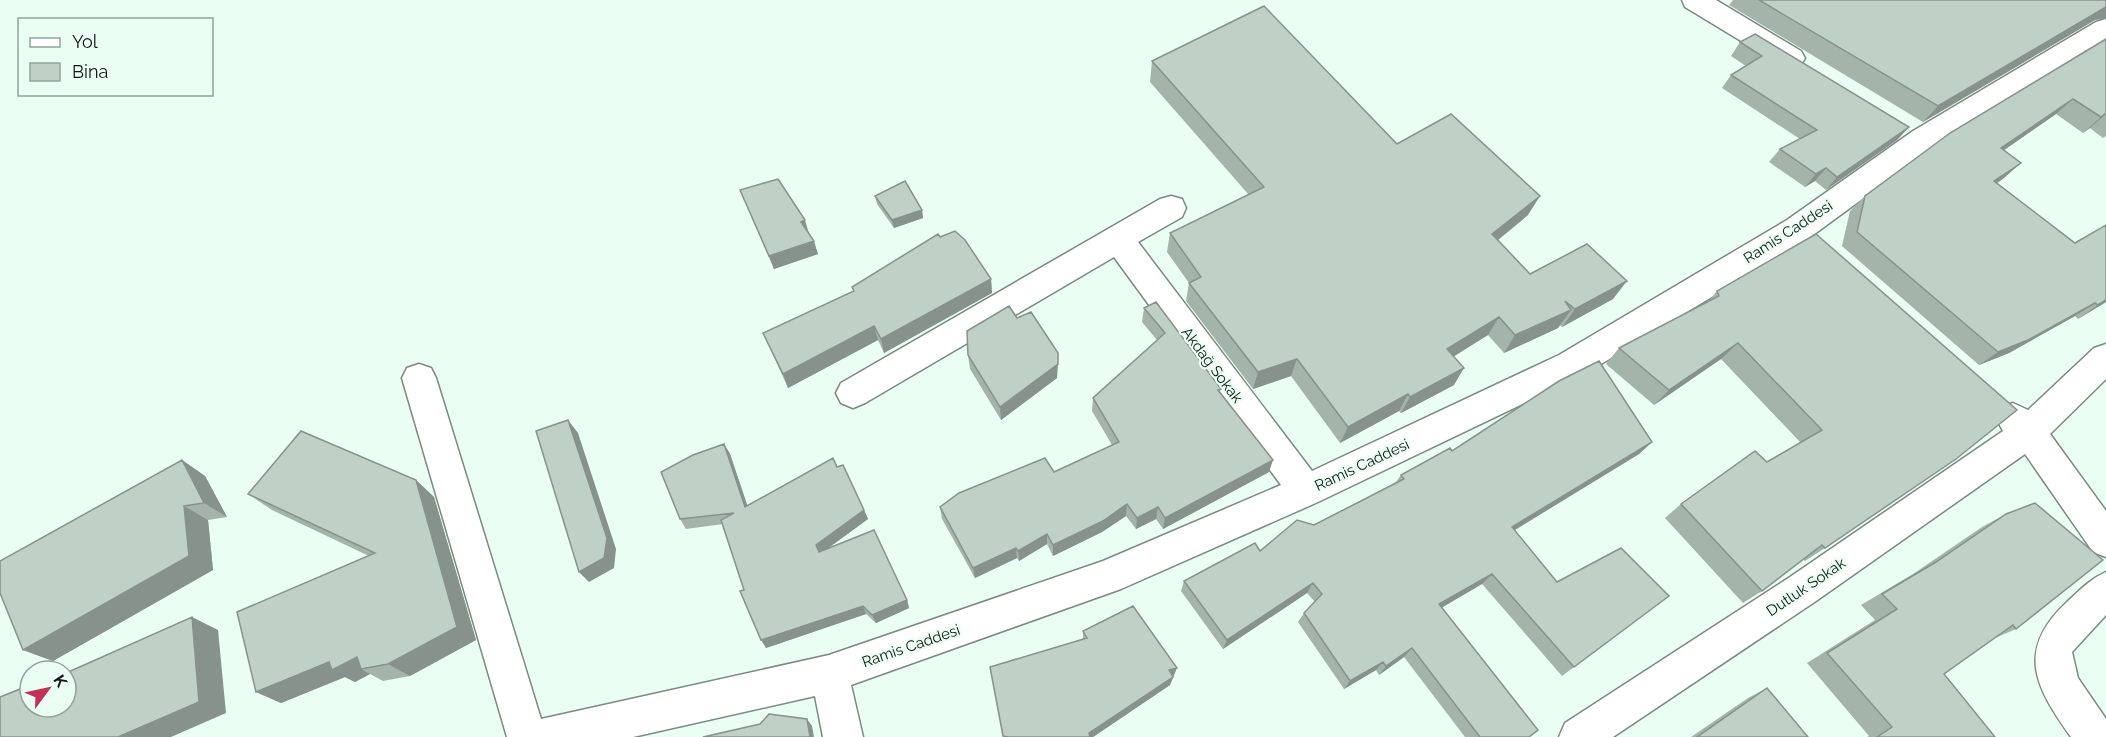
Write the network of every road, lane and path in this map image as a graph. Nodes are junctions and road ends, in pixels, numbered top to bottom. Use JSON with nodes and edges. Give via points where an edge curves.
{"nodes":[{"id":1,"x":1695,"y":0,"type":"edge"},
{"id":2,"x":2106,"y":29,"type":"edge"},
{"id":3,"x":1814,"y":72,"type":"edge"},
{"id":4,"x":1171,"y":208,"type":"dead end"},
{"id":5,"x":1798,"y":229,"type":"junction"},
{"id":6,"x":1118,"y":239,"type":"junction"},
{"id":7,"x":1824,"y":252,"type":"edge"},
{"id":8,"x":2106,"y":358,"type":"edge"},
{"id":9,"x":419,"y":378,"type":"dead end"},
{"id":10,"x":853,"y":393,"type":"dead end"},
{"id":11,"x":1993,"y":401,"type":"edge"},
{"id":12,"x":2029,"y":432,"type":"junction"},
{"id":13,"x":1306,"y":491,"type":"junction"},
{"id":14,"x":2106,"y":540,"type":"edge"},
{"id":15,"x":2106,"y":590,"type":"edge"},
{"id":16,"x":829,"y":674,"type":"junction"},
{"id":17,"x":527,"y":737,"type":"edge"},
{"id":18,"x":546,"y":737,"type":"edge"},
{"id":19,"x":843,"y":737,"type":"edge"},
{"id":20,"x":1580,"y":737,"type":"edge"},
{"id":21,"x":2095,"y":737,"type":"edge"}],
"edges":[{"from":1,"to":3,"type":"street"},
{"from":2,"to":5,"type":"street","name":"Ramis Caddesi","via":[[1913,133]]},
{"from":4,"to":6,"type":"street"},
{"from":5,"to":7,"type":"street"},
{"from":5,"to":13,"type":"street","name":"Ramis Caddesi","via":[[1571,365]]},
{"from":6,"to":10,"type":"street"},
{"from":6,"to":13,"type":"street","name":"Akdağ Sokak"},
{"from":8,"to":12,"type":"street","name":"Dutluk Sokak"},
{"from":9,"to":17,"type":"street"},
{"from":11,"to":12,"type":"street"},
{"from":12,"to":14,"type":"street"},
{"from":12,"to":20,"type":"street","name":"Dutluk Sokak","via":[[1803,590]]},
{"from":13,"to":16,"type":"street","name":"Ramis Caddesi","via":[[1108,577]]},
{"from":15,"to":21,"type":"street","via":[[2056,642],[2052,662],[2060,685]]},
{"from":16,"to":18,"type":"street","name":"Ramis Caddesi"},
{"from":16,"to":19,"type":"street"}]}
